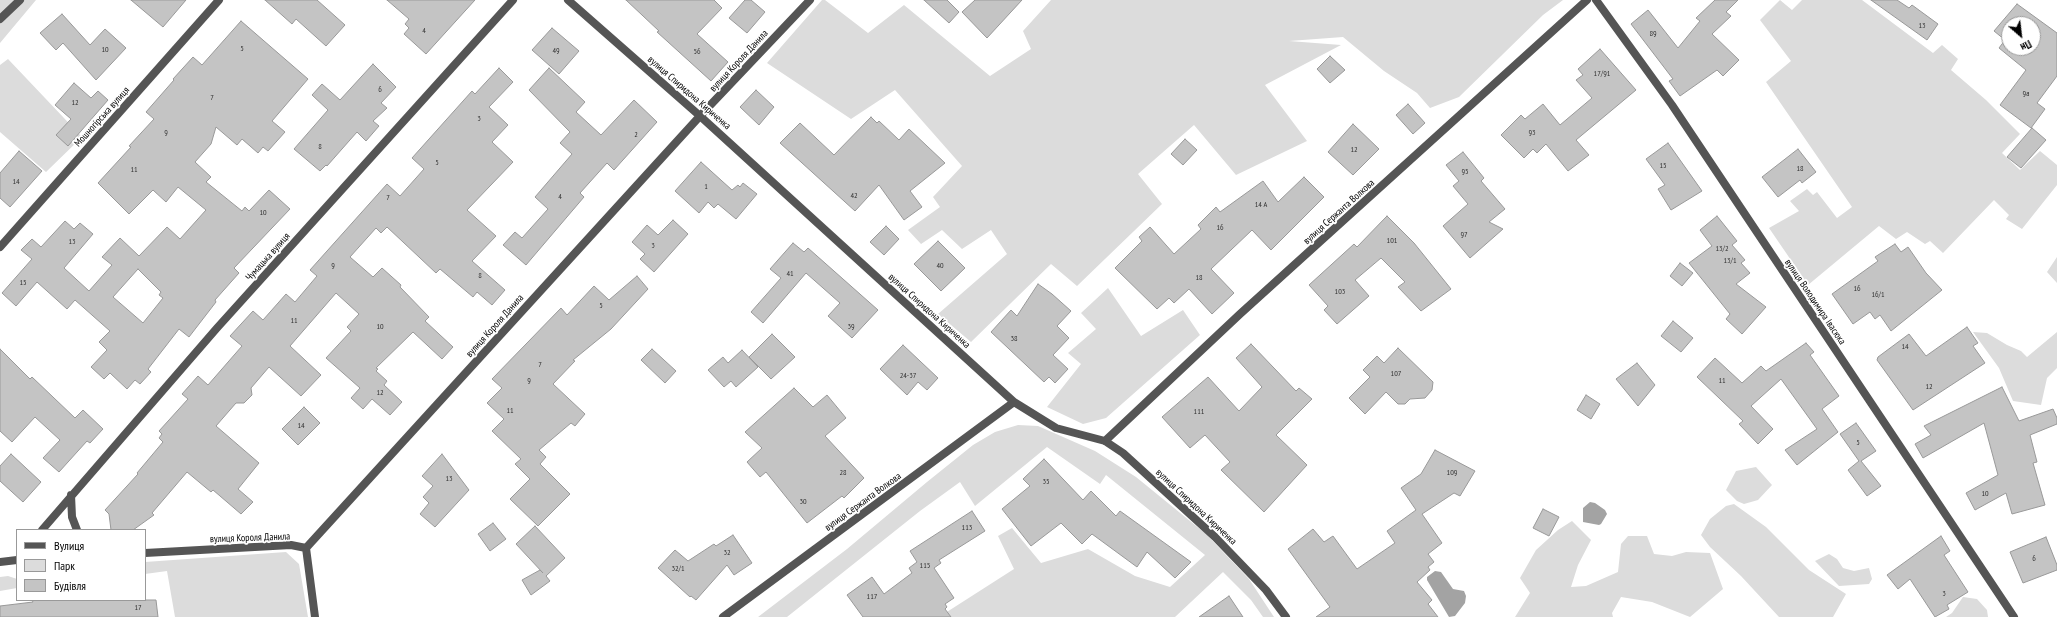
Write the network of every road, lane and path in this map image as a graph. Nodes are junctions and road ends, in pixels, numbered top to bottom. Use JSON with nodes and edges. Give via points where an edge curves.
{"nodes":[{"id":1,"x":20,"y":0,"type":"edge"},
{"id":2,"x":219,"y":0,"type":"edge"},
{"id":3,"x":513,"y":0,"type":"edge"},
{"id":4,"x":568,"y":0,"type":"edge"},
{"id":5,"x":810,"y":0,"type":"edge"},
{"id":6,"x":1587,"y":0,"type":"edge"},
{"id":7,"x":1596,"y":0,"type":"edge"},
{"id":8,"x":0,"y":19,"type":"edge"},
{"id":9,"x":700,"y":116,"type":"junction"},
{"id":10,"x":0,"y":247,"type":"edge"},
{"id":11,"x":1014,"y":402,"type":"junction"},
{"id":12,"x":1105,"y":441,"type":"junction"},
{"id":13,"x":71,"y":495,"type":"junction"},
{"id":14,"x":43,"y":529,"type":"edge"},
{"id":15,"x":77,"y":529,"type":"edge"},
{"id":16,"x":306,"y":548,"type":"junction"},
{"id":17,"x":146,"y":553,"type":"edge"},
{"id":18,"x":16,"y":558,"type":"edge"},
{"id":19,"x":0,"y":562,"type":"edge"},
{"id":20,"x":315,"y":617,"type":"edge"},
{"id":21,"x":723,"y":617,"type":"edge"},
{"id":22,"x":1286,"y":617,"type":"edge"},
{"id":23,"x":2014,"y":617,"type":"edge"}],
"edges":[{"from":1,"to":8,"type":"street"},
{"from":2,"to":10,"type":"street","name":"Мошногірська вулиця"},
{"from":3,"to":13,"type":"street","name":"Чумацька вулиця","via":[[217,328]]},
{"from":4,"to":9,"type":"street","name":"вулиця Спиридона Кириченка"},
{"from":5,"to":9,"type":"street","name":"вулиця Короля Данила"},
{"from":6,"to":12,"type":"street","name":"вулиця Сержанта Волкова","via":[[1240,314]]},
{"from":7,"to":23,"type":"street","name":"вулиця Володимира Івасюка","via":[[1676,112]]},
{"from":9,"to":11,"type":"street","name":"вулиця Спиридона Кириченка"},
{"from":9,"to":16,"type":"street","name":"вулиця Короля Данила"},
{"from":11,"to":12,"type":"street","name":"вулиця Спиридона Кириченка","via":[[1056,428]]},
{"from":11,"to":21,"type":"street","name":"вулиця Сержанта Волкова"},
{"from":12,"to":22,"type":"street","name":"вулиця Спиридона Кириченка","via":[[1123,453],[1214,537],[1266,590]]},
{"from":13,"to":14,"type":"street","name":"Чумацька вулиця"},
{"from":13,"to":15,"type":"street","via":[[72,517]]},
{"from":16,"to":17,"type":"street","name":"вулиця Короля Данила","via":[[290,545]]},
{"from":16,"to":20,"type":"street"},
{"from":18,"to":19,"type":"street"}]}
